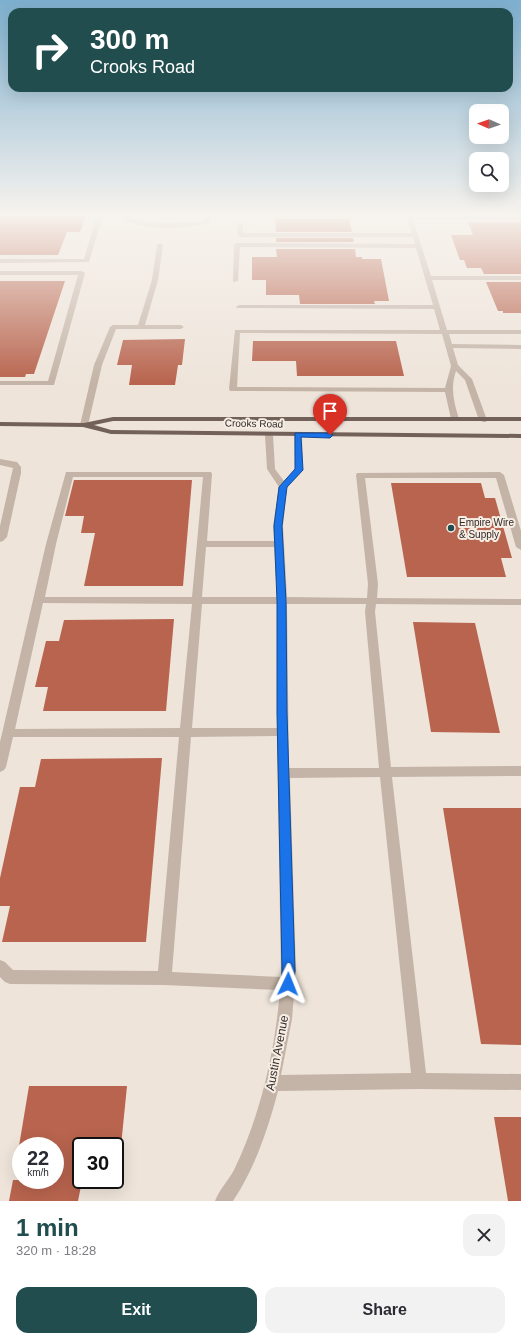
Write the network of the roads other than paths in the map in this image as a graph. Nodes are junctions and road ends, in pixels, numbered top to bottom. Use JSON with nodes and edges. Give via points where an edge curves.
{"nodes":[{"id":1,"x":156,"y":271,"type":"edge"},
{"id":2,"x":236,"y":271,"type":"edge"},
{"id":3,"x":426,"y":271,"type":"edge"},
{"id":4,"x":0,"y":273,"type":"edge"},
{"id":5,"x":82,"y":273,"type":"joint"},
{"id":6,"x":428,"y":278,"type":"junction"},
{"id":7,"x":521,"y":278,"type":"edge"},
{"id":8,"x":235,"y":280,"type":"dead end"},
{"id":9,"x":239,"y":307,"type":"dead end"},
{"id":10,"x":437,"y":307,"type":"junction"},
{"id":11,"x":141,"y":327,"type":"junction"},
{"id":12,"x":181,"y":327,"type":"dead end"},
{"id":13,"x":445,"y":332,"type":"junction"},
{"id":14,"x":521,"y":332,"type":"edge"},
{"id":15,"x":449,"y":346,"type":"junction"},
{"id":16,"x":521,"y":346,"type":"edge"},
{"id":17,"x":455,"y":366,"type":"junction"},
{"id":18,"x":0,"y":383,"type":"edge"},
{"id":19,"x":448,"y":390,"type":"junction"},
{"id":20,"x":301,"y":419,"type":"junction"},
{"id":21,"x":521,"y":419,"type":"edge"},
{"id":22,"x":455,"y":420,"type":"junction"},
{"id":23,"x":483,"y":420,"type":"junction"},
{"id":24,"x":0,"y":424,"type":"edge"},
{"id":25,"x":84,"y":425,"type":"junction"},
{"id":26,"x":269,"y":434,"type":"junction"},
{"id":27,"x":298,"y":435,"type":"junction"},
{"id":28,"x":458,"y":436,"type":"junction"},
{"id":29,"x":521,"y":436,"type":"edge"},
{"id":30,"x":0,"y":462,"type":"edge"},
{"id":31,"x":283,"y":487,"type":"junction"},
{"id":32,"x":0,"y":538,"type":"edge"},
{"id":33,"x":202,"y":544,"type":"junction"},
{"id":34,"x":278,"y":544,"type":"junction"},
{"id":35,"x":521,"y":547,"type":"edge"},
{"id":36,"x":39,"y":600,"type":"junction"},
{"id":37,"x":370,"y":600,"type":"junction"},
{"id":38,"x":198,"y":601,"type":"junction"},
{"id":39,"x":282,"y":601,"type":"junction"},
{"id":40,"x":521,"y":602,"type":"edge"},
{"id":41,"x":282,"y":732,"type":"junction"},
{"id":42,"x":7,"y":734,"type":"junction"},
{"id":43,"x":186,"y":734,"type":"junction"},
{"id":44,"x":0,"y":767,"type":"edge"},
{"id":45,"x":521,"y":771,"type":"edge"},
{"id":46,"x":385,"y":772,"type":"junction"},
{"id":47,"x":283,"y":773,"type":"junction"},
{"id":48,"x":0,"y":967,"type":"edge"},
{"id":49,"x":164,"y":978,"type":"junction"},
{"id":50,"x":288,"y":984,"type":"junction"},
{"id":51,"x":419,"y":1081,"type":"junction"},
{"id":52,"x":521,"y":1082,"type":"edge"},
{"id":53,"x":272,"y":1083,"type":"junction"},
{"id":54,"x":223,"y":1201,"type":"edge"}],
"edges":[{"from":1,"to":11,"type":"street"},
{"from":2,"to":8,"type":"street"},
{"from":3,"to":6,"type":"street"},
{"from":4,"to":5,"type":"street"},
{"from":5,"to":18,"type":"street","via":[[51,383]]},
{"from":6,"to":7,"type":"street"},
{"from":6,"to":10,"type":"street"},
{"from":9,"to":10,"type":"street"},
{"from":10,"to":13,"type":"street"},
{"from":11,"to":12,"type":"street"},
{"from":11,"to":25,"type":"street","via":[[113,327],[98,365]]},
{"from":13,"to":14,"type":"street"},
{"from":13,"to":15,"type":"street"},
{"from":13,"to":19,"type":"street","via":[[237,331],[234,389]]},
{"from":15,"to":16,"type":"street"},
{"from":15,"to":17,"type":"street"},
{"from":17,"to":19,"type":"street","via":[[448,380]]},
{"from":17,"to":23,"type":"street","via":[[468,379]]},
{"from":19,"to":22,"type":"street"},
{"from":20,"to":22,"type":"main road","name":"Crooks Road"},
{"from":20,"to":25,"type":"main road","name":"Crooks Road","via":[[114,419]]},
{"from":20,"to":26,"type":"main road","via":[[274,426]]},
{"from":21,"to":23,"type":"main road","name":"Crooks Road"},
{"from":22,"to":23,"type":"main road","name":"Crooks Road"},
{"from":23,"to":28,"type":"main road","via":[[484,425],[481,429]]},
{"from":24,"to":25,"type":"main road","name":"Crooks Road"},
{"from":25,"to":26,"type":"main road","name":"Crooks Road","via":[[111,432]]},
{"from":26,"to":27,"type":"main road","name":"Crooks Road"},
{"from":26,"to":31,"type":"street","via":[[271,469]]},
{"from":27,"to":28,"type":"main road","name":"Crooks Road"},
{"from":27,"to":31,"type":"street","via":[[299,470]]},
{"from":28,"to":29,"type":"main road","name":"Crooks Road"},
{"from":30,"to":32,"type":"street","via":[[14,464],[17,473]]},
{"from":31,"to":34,"type":"street","name":"Austin Avenue"},
{"from":33,"to":34,"type":"street"},
{"from":33,"to":36,"type":"street","via":[[208,474],[69,474]]},
{"from":33,"to":38,"type":"street"},
{"from":34,"to":39,"type":"street","name":"Austin Avenue"},
{"from":35,"to":37,"type":"street","via":[[500,476],[360,475],[373,584]]},
{"from":36,"to":38,"type":"street"},
{"from":36,"to":42,"type":"street"},
{"from":37,"to":39,"type":"street"},
{"from":37,"to":40,"type":"street"},
{"from":37,"to":46,"type":"street"},
{"from":38,"to":39,"type":"street"},
{"from":38,"to":43,"type":"street"},
{"from":39,"to":41,"type":"street","name":"Austin Avenue"},
{"from":41,"to":43,"type":"street"},
{"from":41,"to":47,"type":"street","name":"Austin Avenue"},
{"from":42,"to":43,"type":"street"},
{"from":42,"to":44,"type":"street"},
{"from":43,"to":49,"type":"street"},
{"from":45,"to":46,"type":"street"},
{"from":46,"to":47,"type":"street"},
{"from":46,"to":51,"type":"street"},
{"from":47,"to":50,"type":"street","name":"Austin Avenue"},
{"from":48,"to":49,"type":"street","via":[[10,977]]},
{"from":49,"to":50,"type":"street"},
{"from":50,"to":53,"type":"street","name":"Austin Avenue","via":[[285,1019]]},
{"from":51,"to":52,"type":"street"},
{"from":51,"to":53,"type":"street"},
{"from":53,"to":54,"type":"street","name":"Austin Avenue","via":[[262,1122],[239,1177]]}]}
